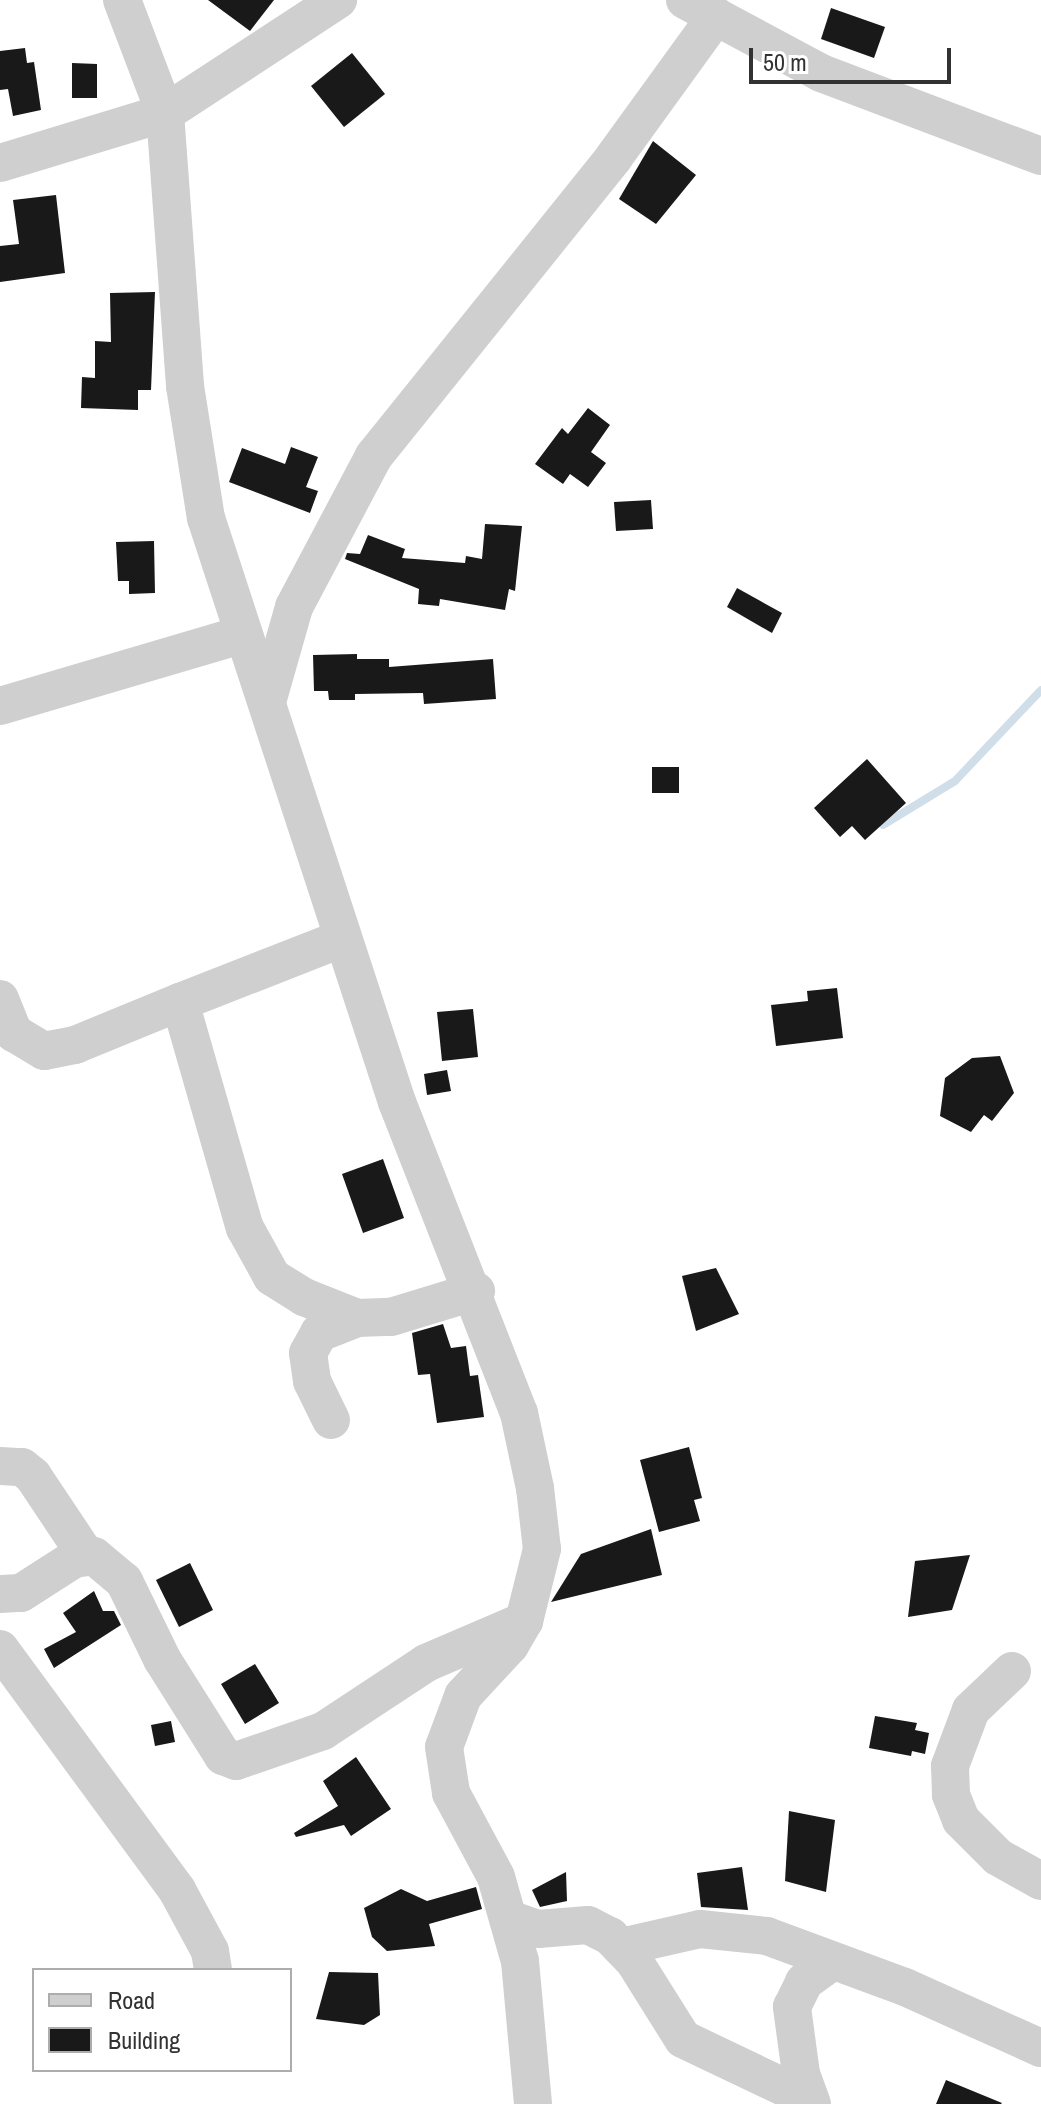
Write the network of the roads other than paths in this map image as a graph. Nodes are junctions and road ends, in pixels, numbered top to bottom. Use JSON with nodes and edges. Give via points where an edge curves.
{"nodes":[{"id":1,"x":122,"y":0,"type":"edge"},
{"id":2,"x":338,"y":0,"type":"edge"},
{"id":3,"x":701,"y":8,"type":"edge"},
{"id":4,"x":165,"y":113,"type":"junction"},
{"id":5,"x":1041,"y":156,"type":"edge"},
{"id":6,"x":0,"y":163,"type":"edge"},
{"id":7,"x":242,"y":635,"type":"junction"},
{"id":8,"x":267,"y":702,"type":"junction"},
{"id":9,"x":0,"y":706,"type":"edge"},
{"id":10,"x":343,"y":938,"type":"junction"},
{"id":11,"x":0,"y":999,"type":"edge"},
{"id":12,"x":180,"y":1002,"type":"junction"},
{"id":13,"x":476,"y":1291,"type":"junction"},
{"id":14,"x":357,"y":1318,"type":"junction"},
{"id":15,"x":331,"y":1420,"type":"dead end"},
{"id":16,"x":0,"y":1466,"type":"edge"},
{"id":17,"x":87,"y":1557,"type":"junction"},
{"id":18,"x":0,"y":1594,"type":"edge"},
{"id":19,"x":524,"y":1621,"type":"junction"},
{"id":20,"x":0,"y":1649,"type":"edge"},
{"id":21,"x":1012,"y":1671,"type":"dead end"},
{"id":22,"x":1041,"y":1881,"type":"edge"},
{"id":23,"x":509,"y":1919,"type":"junction"},
{"id":24,"x":621,"y":1947,"type":"junction"},
{"id":25,"x":832,"y":1962,"type":"junction"},
{"id":26,"x":213,"y":1968,"type":"edge"},
{"id":27,"x":1041,"y":2048,"type":"edge"},
{"id":28,"x":811,"y":2101,"type":"edge"},
{"id":29,"x":533,"y":2104,"type":"edge"}],
"edges":[{"from":1,"to":4,"type":"street"},
{"from":2,"to":4,"type":"street"},
{"from":3,"to":5,"type":"street","via":[[821,73]]},
{"from":3,"to":8,"type":"street","via":[[614,157],[374,456],[294,607]]},
{"from":4,"to":6,"type":"street"},
{"from":4,"to":7,"type":"street","via":[[193,446],[206,518]]},
{"from":7,"to":8,"type":"street"},
{"from":7,"to":9,"type":"street"},
{"from":8,"to":10,"type":"street"},
{"from":10,"to":12,"type":"street"},
{"from":10,"to":13,"type":"street","via":[[397,1102]]},
{"from":11,"to":12,"type":"street","via":[[14,1033],[44,1051],[75,1045]]},
{"from":12,"to":14,"type":"street","via":[[245,1228],[272,1277],[331,1310]]},
{"from":13,"to":14,"type":"street","via":[[391,1317]]},
{"from":13,"to":19,"type":"street","via":[[519,1413],[535,1488],[542,1549]]},
{"from":14,"to":15,"type":"street","via":[[319,1333],[308,1353],[312,1381]]},
{"from":16,"to":17,"type":"street","via":[[22,1467],[33,1476]]},
{"from":17,"to":18,"type":"street","via":[[21,1593]]},
{"from":17,"to":19,"type":"street","via":[[94,1556],[124,1581],[162,1659],[223,1756],[236,1761],[323,1731],[426,1663]]},
{"from":19,"to":23,"type":"street","via":[[510,1645],[463,1696],[444,1747],[451,1793],[496,1877]]},
{"from":20,"to":26,"type":"street","via":[[177,1890],[210,1951]]},
{"from":21,"to":22,"type":"street","via":[[971,1710],[950,1766],[951,1795],[961,1820],[990,1849]]},
{"from":23,"to":24,"type":"street","via":[[538,1929],[588,1925]]},
{"from":23,"to":29,"type":"street","via":[[524,1984]]},
{"from":24,"to":25,"type":"street","via":[[714,1930],[767,1936]]},
{"from":24,"to":28,"type":"street","via":[[683,2039]]},
{"from":25,"to":27,"type":"street","via":[[905,1987]]},
{"from":25,"to":28,"type":"street","via":[[804,1982],[792,2007]]}]}
